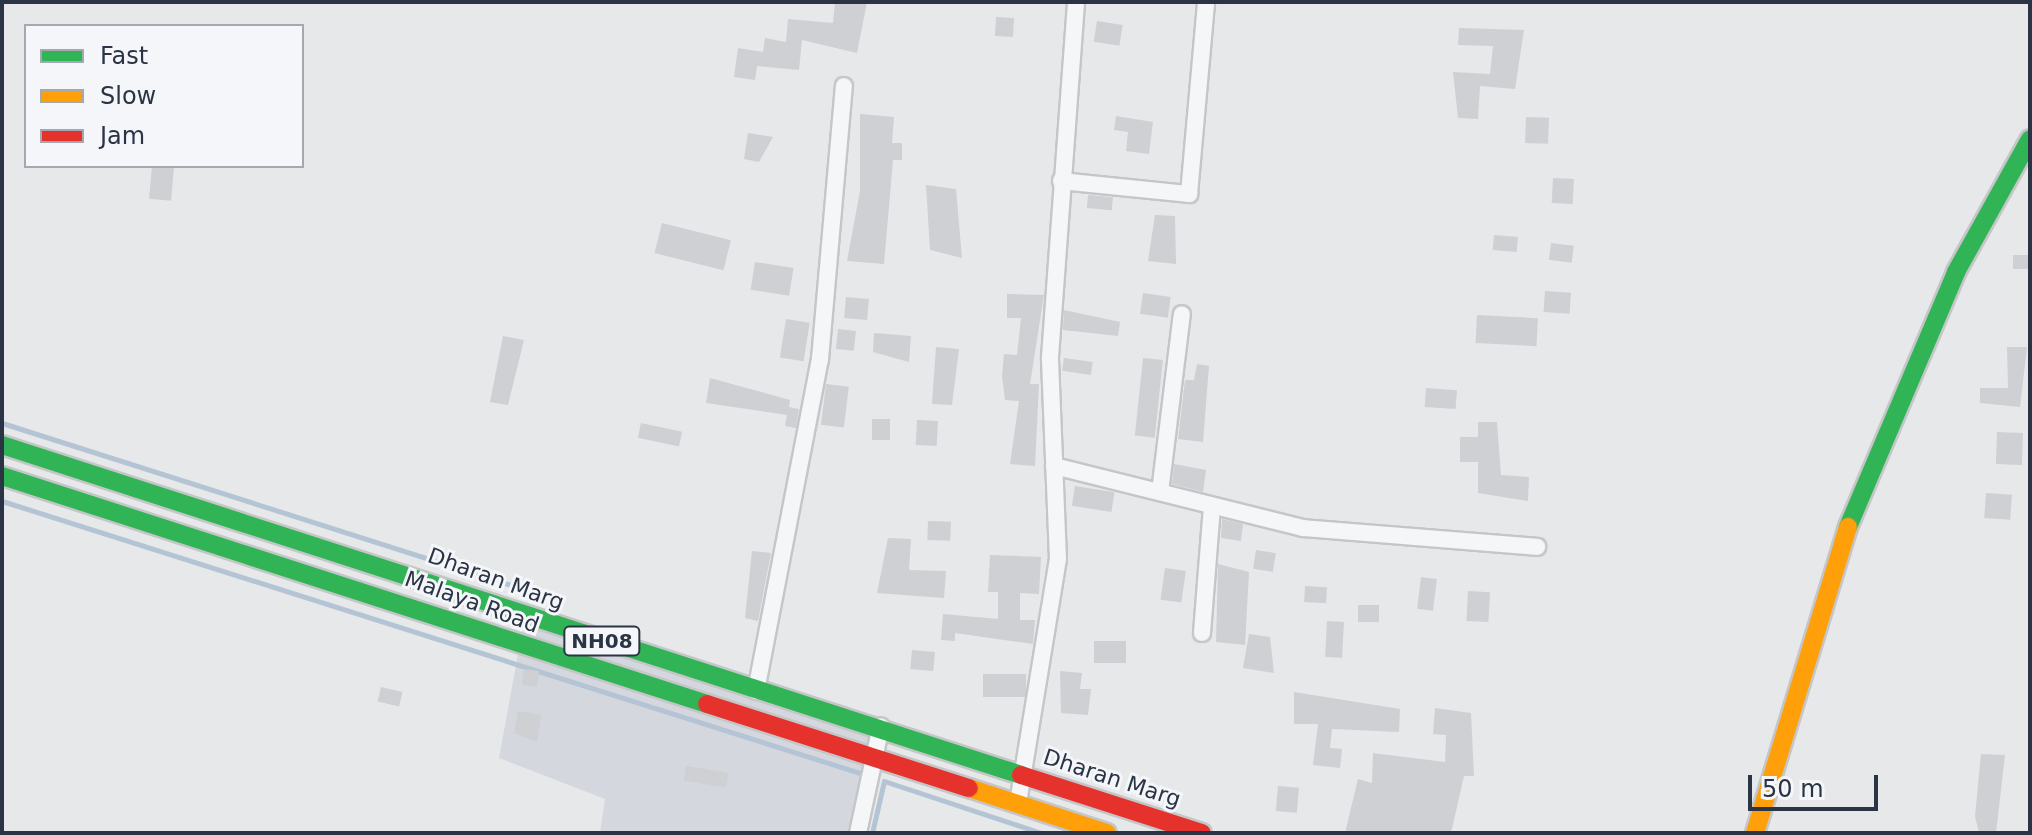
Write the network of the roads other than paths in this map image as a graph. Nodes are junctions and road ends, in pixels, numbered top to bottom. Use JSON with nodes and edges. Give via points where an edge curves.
{"nodes":[{"id":1,"x":1076,"y":2,"type":"edge"},
{"id":2,"x":1206,"y":2,"type":"edge"},
{"id":3,"x":844,"y":86,"type":"dead end"},
{"id":4,"x":2030,"y":139,"type":"edge"},
{"id":5,"x":1061,"y":181,"type":"junction"},
{"id":6,"x":1182,"y":314,"type":"dead end"},
{"id":7,"x":2,"y":445,"type":"edge"},
{"id":8,"x":1054,"y":466,"type":"junction"},
{"id":9,"x":2,"y":476,"type":"edge"},
{"id":10,"x":1160,"y":492,"type":"junction"},
{"id":11,"x":1212,"y":507,"type":"junction"},
{"id":12,"x":1537,"y":547,"type":"dead end"},
{"id":13,"x":1202,"y":633,"type":"dead end"},
{"id":14,"x":756,"y":691,"type":"junction"},
{"id":15,"x":881,"y":726,"type":"junction"},
{"id":16,"x":873,"y":756,"type":"junction"},
{"id":17,"x":1024,"y":774,"type":"junction"},
{"id":18,"x":1018,"y":803,"type":"junction"},
{"id":19,"x":858,"y":833,"type":"edge"},
{"id":20,"x":1107,"y":833,"type":"edge"},
{"id":21,"x":1202,"y":833,"type":"edge"},
{"id":22,"x":1755,"y":833,"type":"edge"}],
"edges":[{"from":1,"to":5,"type":"street"},
{"from":2,"to":5,"type":"street","via":[[1189,194]]},
{"from":3,"to":14,"type":"street","via":[[820,359]]},
{"from":4,"to":22,"type":"main road","via":[[1956,272],[1888,421],[1842,543]]},
{"from":5,"to":8,"type":"street","via":[[1050,357]]},
{"from":6,"to":10,"type":"street"},
{"from":7,"to":14,"type":"main road","name":"Dharan Marg","number":"NH08"},
{"from":8,"to":10,"type":"street"},
{"from":8,"to":17,"type":"street","via":[[1058,559]]},
{"from":9,"to":16,"type":"main road","name":"Malaya Road","number":"NH08"},
{"from":10,"to":11,"type":"street"},
{"from":11,"to":12,"type":"street","via":[[1303,528]]},
{"from":11,"to":13,"type":"street"},
{"from":14,"to":15,"type":"main road","name":"Dharan Marg","number":"NH08"},
{"from":15,"to":16,"type":"street"},
{"from":15,"to":17,"type":"main road","name":"Dharan Marg","number":"NH08"},
{"from":16,"to":18,"type":"main road","name":"Malaya Road","number":"NH08"},
{"from":16,"to":19,"type":"street"},
{"from":17,"to":18,"type":"street"},
{"from":17,"to":21,"type":"main road","name":"Dharan Marg","number":"NH08"},
{"from":18,"to":20,"type":"main road","name":"Malaya Road","number":"NH08"}]}
